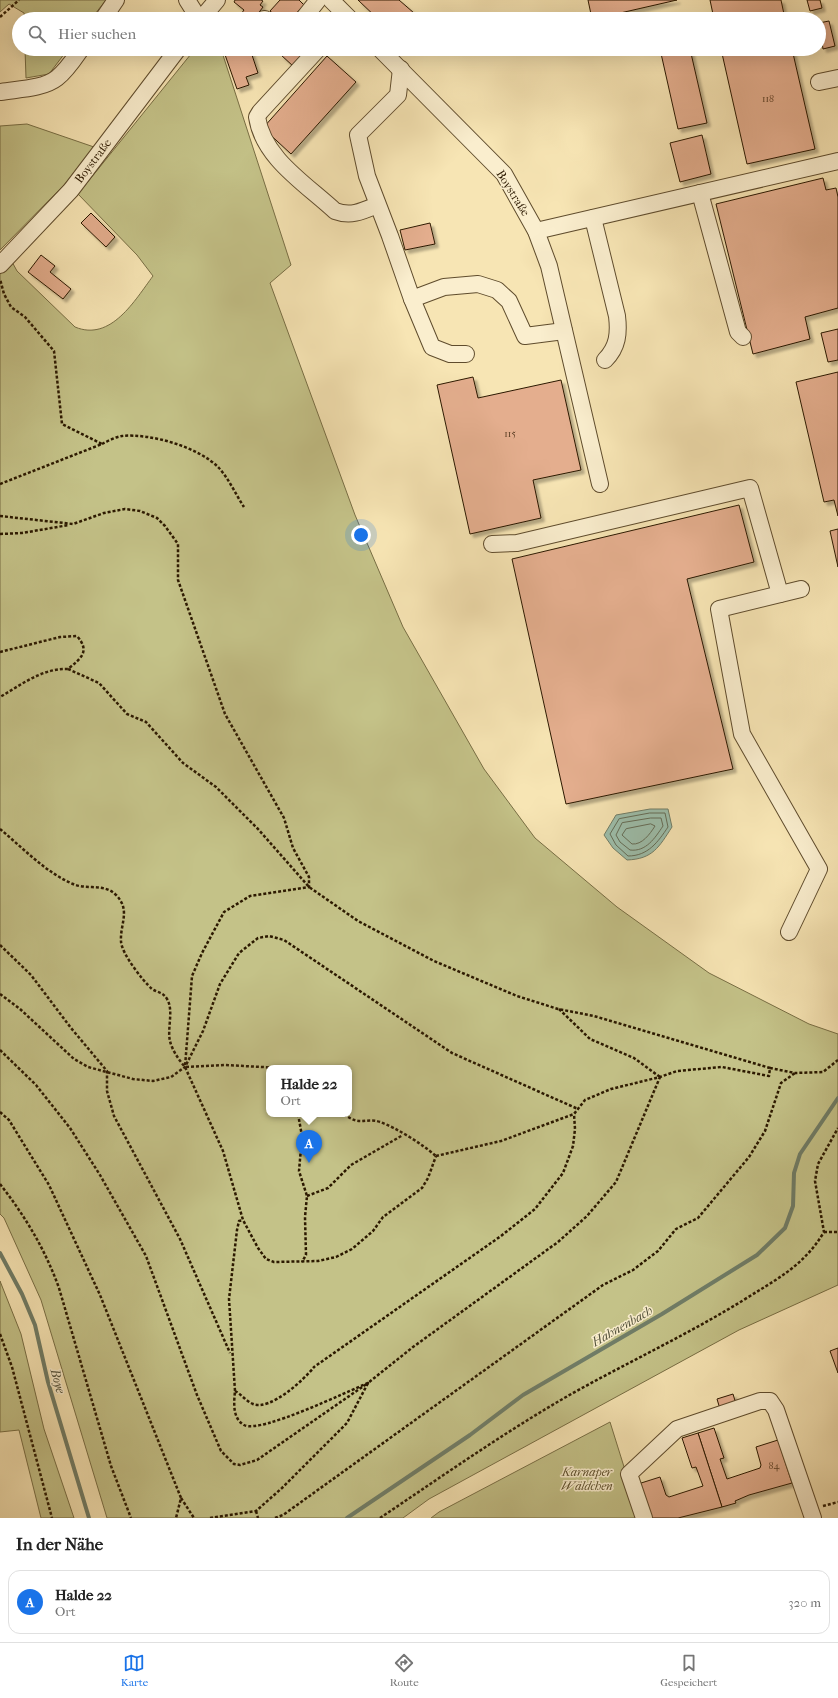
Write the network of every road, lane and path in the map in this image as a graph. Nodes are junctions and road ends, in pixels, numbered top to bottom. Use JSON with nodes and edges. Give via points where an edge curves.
{"nodes":[{"id":1,"x":19,"y":0,"type":"edge"},
{"id":2,"x":116,"y":0,"type":"edge"},
{"id":3,"x":187,"y":0,"type":"edge"},
{"id":4,"x":217,"y":0,"type":"edge"},
{"id":5,"x":318,"y":0,"type":"edge"},
{"id":6,"x":331,"y":0,"type":"edge"},
{"id":7,"x":108,"y":12,"type":"edge"},
{"id":8,"x":195,"y":12,"type":"edge"},
{"id":9,"x":206,"y":12,"type":"edge"},
{"id":10,"x":309,"y":12,"type":"edge"},
{"id":11,"x":342,"y":12,"type":"edge"},
{"id":12,"x":0,"y":18,"type":"edge"},
{"id":13,"x":76,"y":56,"type":"edge"},
{"id":14,"x":173,"y":56,"type":"edge"},
{"id":15,"x":312,"y":56,"type":"edge"},
{"id":16,"x":387,"y":56,"type":"edge"},
{"id":17,"x":401,"y":69,"type":"junction"},
{"id":18,"x":838,"y":78,"type":"edge"},
{"id":19,"x":819,"y":82,"type":"dead end"},
{"id":20,"x":0,"y":92,"type":"edge"},
{"id":21,"x":838,"y":161,"type":"edge"},
{"id":22,"x":700,"y":193,"type":"junction"},
{"id":23,"x":378,"y":205,"type":"junction"},
{"id":24,"x":593,"y":218,"type":"junction"},
{"id":25,"x":536,"y":231,"type":"junction"},
{"id":26,"x":0,"y":265,"type":"edge"},
{"id":27,"x":0,"y":278,"type":"edge"},
{"id":28,"x":412,"y":299,"type":"junction"},
{"id":29,"x":564,"y":331,"type":"junction"},
{"id":30,"x":743,"y":337,"type":"dead end"},
{"id":31,"x":466,"y":354,"type":"dead end"},
{"id":32,"x":605,"y":360,"type":"dead end"},
{"id":33,"x":102,"y":444,"type":"junction"},
{"id":34,"x":0,"y":484,"type":"edge"},
{"id":35,"x":600,"y":484,"type":"dead end"},
{"id":36,"x":244,"y":507,"type":"dead end"},
{"id":37,"x":0,"y":516,"type":"edge"},
{"id":38,"x":73,"y":524,"type":"junction"},
{"id":39,"x":0,"y":534,"type":"edge"},
{"id":40,"x":492,"y":544,"type":"dead end"},
{"id":41,"x":801,"y":589,"type":"dead end"},
{"id":42,"x":780,"y":594,"type":"junction"},
{"id":43,"x":0,"y":652,"type":"edge"},
{"id":44,"x":68,"y":669,"type":"junction"},
{"id":45,"x":0,"y":697,"type":"edge"},
{"id":46,"x":0,"y":829,"type":"edge"},
{"id":47,"x":309,"y":887,"type":"junction"},
{"id":48,"x":789,"y":932,"type":"dead end"},
{"id":49,"x":0,"y":945,"type":"edge"},
{"id":50,"x":0,"y":994,"type":"edge"},
{"id":51,"x":558,"y":1009,"type":"junction"},
{"id":52,"x":0,"y":1050,"type":"edge"},
{"id":53,"x":838,"y":1060,"type":"edge"},
{"id":54,"x":185,"y":1067,"type":"junction"},
{"id":55,"x":266,"y":1067,"type":"edge"},
{"id":56,"x":770,"y":1068,"type":"junction"},
{"id":57,"x":107,"y":1071,"type":"junction"},
{"id":58,"x":795,"y":1073,"type":"junction"},
{"id":59,"x":660,"y":1077,"type":"junction"},
{"id":60,"x":578,"y":1109,"type":"junction"},
{"id":61,"x":0,"y":1112,"type":"edge"},
{"id":62,"x":574,"y":1114,"type":"junction"},
{"id":63,"x":299,"y":1117,"type":"edge"},
{"id":64,"x":348,"y":1117,"type":"edge"},
{"id":65,"x":838,"y":1128,"type":"edge"},
{"id":66,"x":403,"y":1135,"type":"junction"},
{"id":67,"x":436,"y":1156,"type":"junction"},
{"id":68,"x":0,"y":1184,"type":"edge"},
{"id":69,"x":307,"y":1196,"type":"junction"},
{"id":70,"x":243,"y":1220,"type":"junction"},
{"id":71,"x":824,"y":1232,"type":"junction"},
{"id":72,"x":838,"y":1232,"type":"edge"},
{"id":73,"x":302,"y":1262,"type":"junction"},
{"id":74,"x":0,"y":1334,"type":"edge"},
{"id":75,"x":231,"y":1355,"type":"junction"},
{"id":76,"x":368,"y":1383,"type":"junction"},
{"id":77,"x":235,"y":1391,"type":"junction"},
{"id":78,"x":181,"y":1498,"type":"junction"},
{"id":79,"x":256,"y":1511,"type":"junction"},
{"id":80,"x":283,"y":1517,"type":"edge"},
{"id":81,"x":52,"y":1518,"type":"edge"},
{"id":82,"x":131,"y":1518,"type":"edge"},
{"id":83,"x":176,"y":1518,"type":"edge"},
{"id":84,"x":194,"y":1518,"type":"edge"},
{"id":85,"x":210,"y":1518,"type":"edge"},
{"id":86,"x":258,"y":1518,"type":"edge"},
{"id":87,"x":275,"y":1518,"type":"edge"},
{"id":88,"x":380,"y":1518,"type":"edge"},
{"id":89,"x":644,"y":1518,"type":"edge"},
{"id":90,"x":813,"y":1518,"type":"edge"}],
"edges":[{"from":1,"to":12,"type":"path"},
{"from":2,"to":7,"type":"street"},
{"from":3,"to":8,"type":"street"},
{"from":4,"to":9,"type":"street"},
{"from":5,"to":10,"type":"street"},
{"from":6,"to":11,"type":"street"},
{"from":13,"to":20,"type":"street","via":[[57,79],[37,86]]},
{"from":14,"to":26,"type":"street","name":"Boystraße","via":[[71,190]]},
{"from":15,"to":23,"type":"street","via":[[260,112],[257,117],[260,131],[282,165],[335,210],[342,214],[354,214]]},
{"from":16,"to":17,"type":"street","name":"Boystraße"},
{"from":17,"to":23,"type":"street","via":[[398,94],[358,136],[367,176]]},
{"from":17,"to":25,"type":"street","name":"Boystraße","via":[[504,174]]},
{"from":18,"to":19,"type":"street"},
{"from":21,"to":22,"type":"street"},
{"from":22,"to":24,"type":"street"},
{"from":22,"to":30,"type":"street","via":[[738,332]]},
{"from":23,"to":28,"type":"street"},
{"from":24,"to":25,"type":"street"},
{"from":24,"to":32,"type":"street","via":[[619,329],[617,343]]},
{"from":25,"to":29,"type":"street","name":"Boystraße","via":[[549,266]]},
{"from":27,"to":33,"type":"path","via":[[11,308],[25,317],[54,351],[62,424]]},
{"from":28,"to":29,"type":"street","via":[[444,287],[478,284],[497,290],[509,301],[525,336]]},
{"from":28,"to":31,"type":"street","via":[[432,347],[450,354]]},
{"from":29,"to":35,"type":"street","name":"Boystraße"},
{"from":33,"to":34,"type":"path"},
{"from":33,"to":36,"type":"path","via":[[121,436],[149,437],[199,453],[219,468]]},
{"from":37,"to":38,"type":"path"},
{"from":38,"to":39,"type":"path","via":[[22,534]]},
{"from":38,"to":47,"type":"path","via":[[104,513],[125,509],[140,511],[157,518],[178,544],[178,580],[225,714],[284,818],[294,848],[309,877]]},
{"from":40,"to":42,"type":"street","via":[[517,543],[750,488]]},
{"from":41,"to":42,"type":"street"},
{"from":42,"to":48,"type":"street","via":[[719,609],[742,734],[819,869]]},
{"from":43,"to":44,"type":"path","via":[[60,637],[77,636],[82,641],[84,653]]},
{"from":44,"to":45,"type":"path","via":[[42,673]]},
{"from":44,"to":47,"type":"path","via":[[99,682],[127,714],[146,722],[183,763],[216,787],[258,829]]},
{"from":46,"to":54,"type":"path","via":[[46,868],[74,885],[105,888],[116,894],[121,901],[125,917],[120,942],[129,961],[152,989],[162,993],[168,1000],[170,1041]]},
{"from":47,"to":51,"type":"path","via":[[358,921],[434,962],[517,996]]},
{"from":47,"to":54,"type":"path","via":[[250,896],[224,912],[192,976]]},
{"from":49,"to":57,"type":"path","via":[[31,975]]},
{"from":50,"to":57,"type":"path","via":[[74,1059]]},
{"from":51,"to":56,"type":"path","via":[[594,1016]]},
{"from":51,"to":59,"type":"path","via":[[590,1039],[634,1058]]},
{"from":52,"to":76,"type":"path","via":[[36,1085],[70,1128],[116,1202],[146,1256],[197,1395],[221,1451],[230,1461],[240,1465],[257,1460]]},
{"from":53,"to":58,"type":"path","via":[[823,1072]]},
{"from":54,"to":55,"type":"path","via":[[231,1065]]},
{"from":54,"to":57,"type":"path","via":[[171,1077],[153,1081],[133,1079]]},
{"from":54,"to":60,"type":"path","via":[[203,1031],[226,973],[248,944],[258,938],[269,936],[284,940],[452,1053]]},
{"from":54,"to":70,"type":"path","via":[[223,1151]]},
{"from":56,"to":58,"type":"path"},
{"from":56,"to":59,"type":"path","via":[[769,1076],[722,1067],[678,1071]]},
{"from":57,"to":75,"type":"path","via":[[107,1091],[114,1116],[180,1239]]},
{"from":58,"to":80,"type":"path","via":[[781,1083],[765,1131],[749,1157],[698,1218],[676,1229],[658,1251],[633,1270],[603,1285]]},
{"from":59,"to":60,"type":"path","via":[[611,1089],[585,1100]]},
{"from":59,"to":76,"type":"path","via":[[616,1182],[587,1216],[558,1242],[413,1347]]},
{"from":60,"to":62,"type":"path"},
{"from":61,"to":78,"type":"path","via":[[9,1120],[49,1185],[100,1295]]},
{"from":62,"to":67,"type":"path","via":[[501,1141]]},
{"from":62,"to":77,"type":"path","via":[[573,1146],[563,1173],[535,1210],[314,1367],[293,1389],[263,1405],[253,1404]]},
{"from":63,"to":69,"type":"path","via":[[302,1136],[299,1171]]},
{"from":64,"to":66,"type":"path","via":[[362,1122],[378,1121]]},
{"from":65,"to":71,"type":"path","via":[[818,1164],[815,1181]]},
{"from":66,"to":67,"type":"path","via":[[423,1145]]},
{"from":66,"to":69,"type":"path","via":[[351,1165],[328,1188]]},
{"from":67,"to":73,"type":"path","via":[[422,1188],[383,1217],[373,1231],[352,1249],[336,1257]]},
{"from":68,"to":82,"type":"path","via":[[35,1233],[49,1260],[111,1466]]},
{"from":69,"to":73,"type":"path","via":[[306,1255]]},
{"from":70,"to":73,"type":"path","via":[[266,1259],[274,1262]]},
{"from":70,"to":75,"type":"path","via":[[239,1221],[237,1230],[229,1299]]},
{"from":71,"to":72,"type":"path"},
{"from":71,"to":88,"type":"path","via":[[805,1258],[784,1274],[669,1344],[549,1407]]},
{"from":74,"to":81,"type":"path","via":[[12,1367]]},
{"from":75,"to":77,"type":"path"},
{"from":76,"to":77,"type":"path","via":[[273,1422],[253,1427],[244,1425],[237,1418],[233,1405]]},
{"from":76,"to":79,"type":"path","via":[[347,1423]]},
{"from":78,"to":83,"type":"path"},
{"from":78,"to":84,"type":"path"},
{"from":79,"to":85,"type":"path"},
{"from":79,"to":86,"type":"path"},
{"from":80,"to":87,"type":"path"},
{"from":89,"to":90,"type":"street","via":[[629,1474],[652,1450],[677,1429],[760,1401],[770,1401],[776,1410]]}]}
